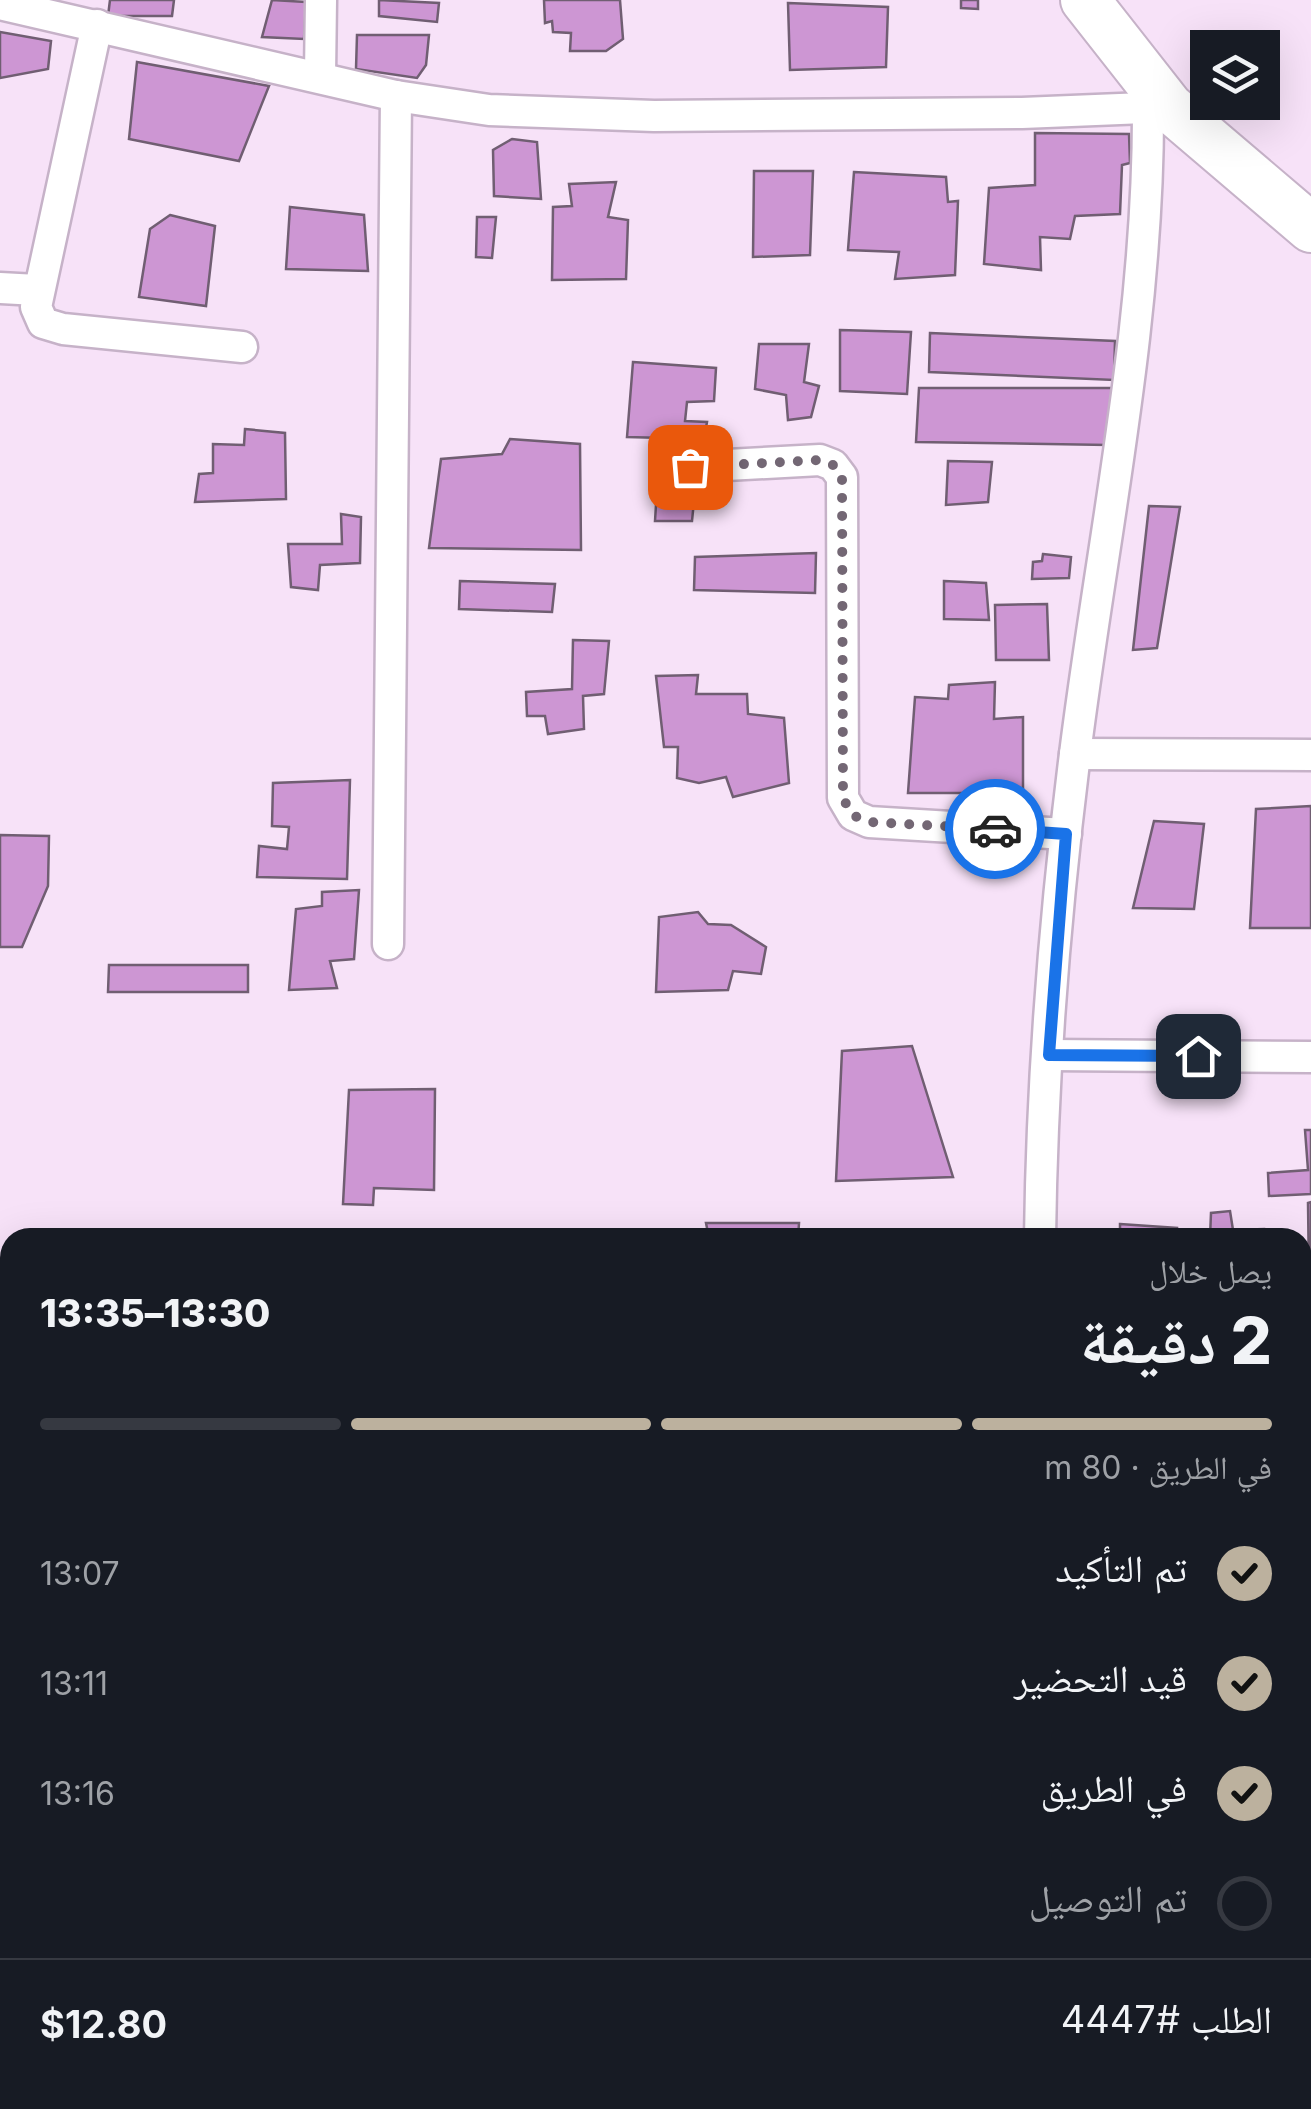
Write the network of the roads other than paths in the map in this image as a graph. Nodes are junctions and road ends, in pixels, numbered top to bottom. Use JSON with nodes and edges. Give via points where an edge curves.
{"nodes":[{"id":1,"x":321,"y":0,"type":"edge"},
{"id":2,"x":1086,"y":0,"type":"edge"},
{"id":3,"x":0,"y":4,"type":"edge"},
{"id":4,"x":98,"y":26,"type":"junction"},
{"id":5,"x":320,"y":75,"type":"junction"},
{"id":6,"x":396,"y":96,"type":"junction"},
{"id":7,"x":1158,"y":107,"type":"junction"},
{"id":8,"x":1311,"y":228,"type":"edge"},
{"id":9,"x":0,"y":288,"type":"edge"},
{"id":10,"x":37,"y":290,"type":"junction"},
{"id":11,"x":242,"y":347,"type":"dead end"},
{"id":12,"x":690,"y":467,"type":"dead end"},
{"id":13,"x":1075,"y":754,"type":"junction"},
{"id":14,"x":1311,"y":755,"type":"edge"},
{"id":15,"x":1066,"y":834,"type":"junction"},
{"id":16,"x":388,"y":944,"type":"dead end"},
{"id":17,"x":1049,"y":1055,"type":"junction"},
{"id":18,"x":1311,"y":1057,"type":"edge"},
{"id":19,"x":1040,"y":1228,"type":"edge"}],
"edges":[{"from":1,"to":5,"type":"street"},
{"from":2,"to":7,"type":"main road"},
{"from":3,"to":4,"type":"street"},
{"from":4,"to":5,"type":"street"},
{"from":4,"to":10,"type":"street"},
{"from":5,"to":6,"type":"street"},
{"from":6,"to":7,"type":"street","via":[[489,110],[654,116]]},
{"from":6,"to":16,"type":"street"},
{"from":7,"to":8,"type":"main road"},
{"from":7,"to":13,"type":"street","via":[[1140,308]]},
{"from":9,"to":10,"type":"street"},
{"from":10,"to":11,"type":"street","via":[[44,323],[62,329]]},
{"from":12,"to":15,"type":"street","via":[[820,460],[842,477],[843,798],[852,815],[869,822]]},
{"from":13,"to":14,"type":"street"},
{"from":13,"to":15,"type":"street"},
{"from":15,"to":17,"type":"street"},
{"from":17,"to":18,"type":"street"},
{"from":17,"to":19,"type":"street"}]}
